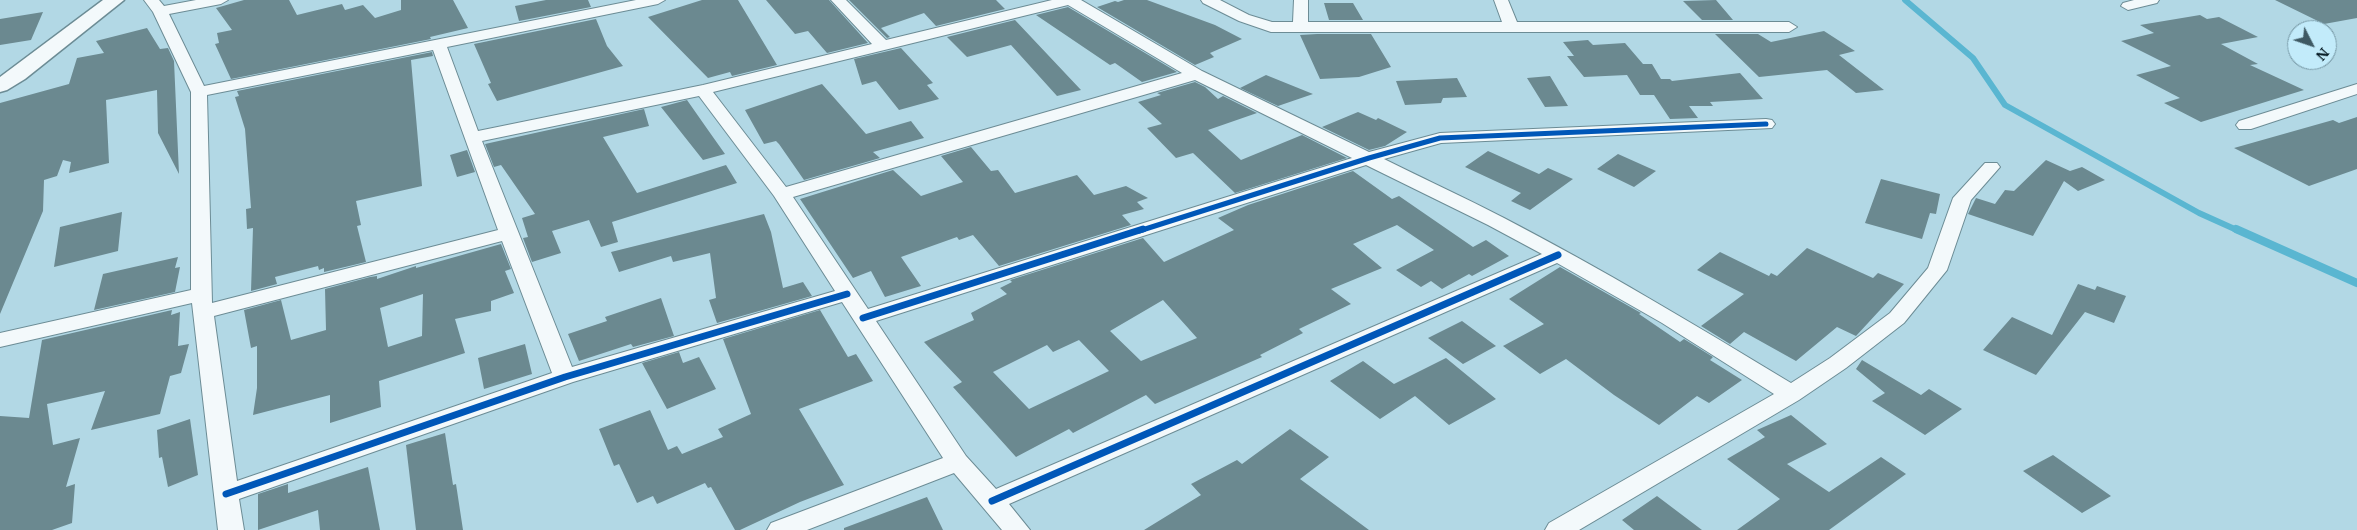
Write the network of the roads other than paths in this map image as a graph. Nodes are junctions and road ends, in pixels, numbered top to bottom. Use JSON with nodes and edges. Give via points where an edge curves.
{"nodes":[{"id":1,"x":115,"y":0,"type":"edge"},
{"id":2,"x":221,"y":0,"type":"edge"},
{"id":3,"x":658,"y":0,"type":"edge"},
{"id":4,"x":838,"y":0,"type":"edge"},
{"id":5,"x":1070,"y":0,"type":"edge"},
{"id":6,"x":1208,"y":0,"type":"edge"},
{"id":7,"x":1301,"y":0,"type":"edge"},
{"id":8,"x":1500,"y":0,"type":"edge"},
{"id":9,"x":2152,"y":0,"type":"edge"},
{"id":10,"x":610,"y":4,"type":"edge"},
{"id":11,"x":156,"y":6,"type":"edge"},
{"id":12,"x":2128,"y":6,"type":"dead end"},
{"id":13,"x":1789,"y":27,"type":"dead end"},
{"id":14,"x":1300,"y":28,"type":"junction"},
{"id":15,"x":1512,"y":28,"type":"junction"},
{"id":16,"x":438,"y":43,"type":"junction"},
{"id":17,"x":883,"y":46,"type":"junction"},
{"id":18,"x":1196,"y":74,"type":"junction"},
{"id":19,"x":0,"y":86,"type":"edge"},
{"id":20,"x":2357,"y":89,"type":"edge"},
{"id":21,"x":703,"y":90,"type":"junction"},
{"id":22,"x":199,"y":92,"type":"junction"},
{"id":23,"x":1766,"y":124,"type":"dead end"},
{"id":24,"x":2245,"y":125,"type":"dead end"},
{"id":25,"x":472,"y":138,"type":"junction"},
{"id":26,"x":1369,"y":158,"type":"junction"},
{"id":27,"x":1991,"y":167,"type":"dead end"},
{"id":28,"x":782,"y":194,"type":"junction"},
{"id":29,"x":509,"y":233,"type":"junction"},
{"id":30,"x":1558,"y":255,"type":"junction"},
{"id":31,"x":847,"y":294,"type":"junction"},
{"id":32,"x":202,"y":303,"type":"junction"},
{"id":33,"x":863,"y":318,"type":"junction"},
{"id":34,"x":0,"y":340,"type":"edge"},
{"id":35,"x":565,"y":377,"type":"junction"},
{"id":36,"x":1791,"y":394,"type":"junction"},
{"id":37,"x":958,"y":462,"type":"junction"},
{"id":38,"x":226,"y":494,"type":"junction"},
{"id":39,"x":992,"y":501,"type":"junction"},
{"id":40,"x":231,"y":530,"type":"edge"},
{"id":41,"x":780,"y":530,"type":"edge"},
{"id":42,"x":1017,"y":530,"type":"edge"},
{"id":43,"x":1558,"y":530,"type":"edge"}],
"edges":[{"from":1,"to":19,"type":"street"},
{"from":2,"to":11,"type":"street"},
{"from":3,"to":10,"type":"street"},
{"from":4,"to":17,"type":"street"},
{"from":5,"to":17,"type":"street"},
{"from":5,"to":18,"type":"street"},
{"from":6,"to":14,"type":"street","via":[[1256,24]]},
{"from":7,"to":14,"type":"street"},
{"from":8,"to":15,"type":"street"},
{"from":9,"to":12,"type":"street"},
{"from":10,"to":16,"type":"street"},
{"from":11,"to":22,"type":"street"},
{"from":13,"to":15,"type":"street"},
{"from":14,"to":15,"type":"street"},
{"from":16,"to":22,"type":"street"},
{"from":16,"to":25,"type":"street"},
{"from":17,"to":21,"type":"street"},
{"from":18,"to":26,"type":"street"},
{"from":18,"to":28,"type":"street"},
{"from":20,"to":24,"type":"street"},
{"from":21,"to":25,"type":"street"},
{"from":21,"to":28,"type":"street"},
{"from":22,"to":32,"type":"street"},
{"from":23,"to":26,"type":"street","via":[[1440,138]]},
{"from":25,"to":29,"type":"street"},
{"from":26,"to":30,"type":"street"},
{"from":26,"to":33,"type":"street"},
{"from":27,"to":36,"type":"street","via":[[1962,198],[1937,270],[1897,318]]},
{"from":28,"to":31,"type":"street"},
{"from":29,"to":32,"type":"street"},
{"from":29,"to":35,"type":"street"},
{"from":30,"to":36,"type":"street","via":[[1669,318]]},
{"from":30,"to":39,"type":"street"},
{"from":31,"to":33,"type":"street"},
{"from":31,"to":35,"type":"street"},
{"from":32,"to":34,"type":"street"},
{"from":32,"to":38,"type":"street"},
{"from":33,"to":37,"type":"street"},
{"from":35,"to":38,"type":"street"},
{"from":36,"to":43,"type":"street"},
{"from":37,"to":39,"type":"street"},
{"from":37,"to":41,"type":"street"},
{"from":38,"to":40,"type":"street"},
{"from":39,"to":42,"type":"street"}]}
